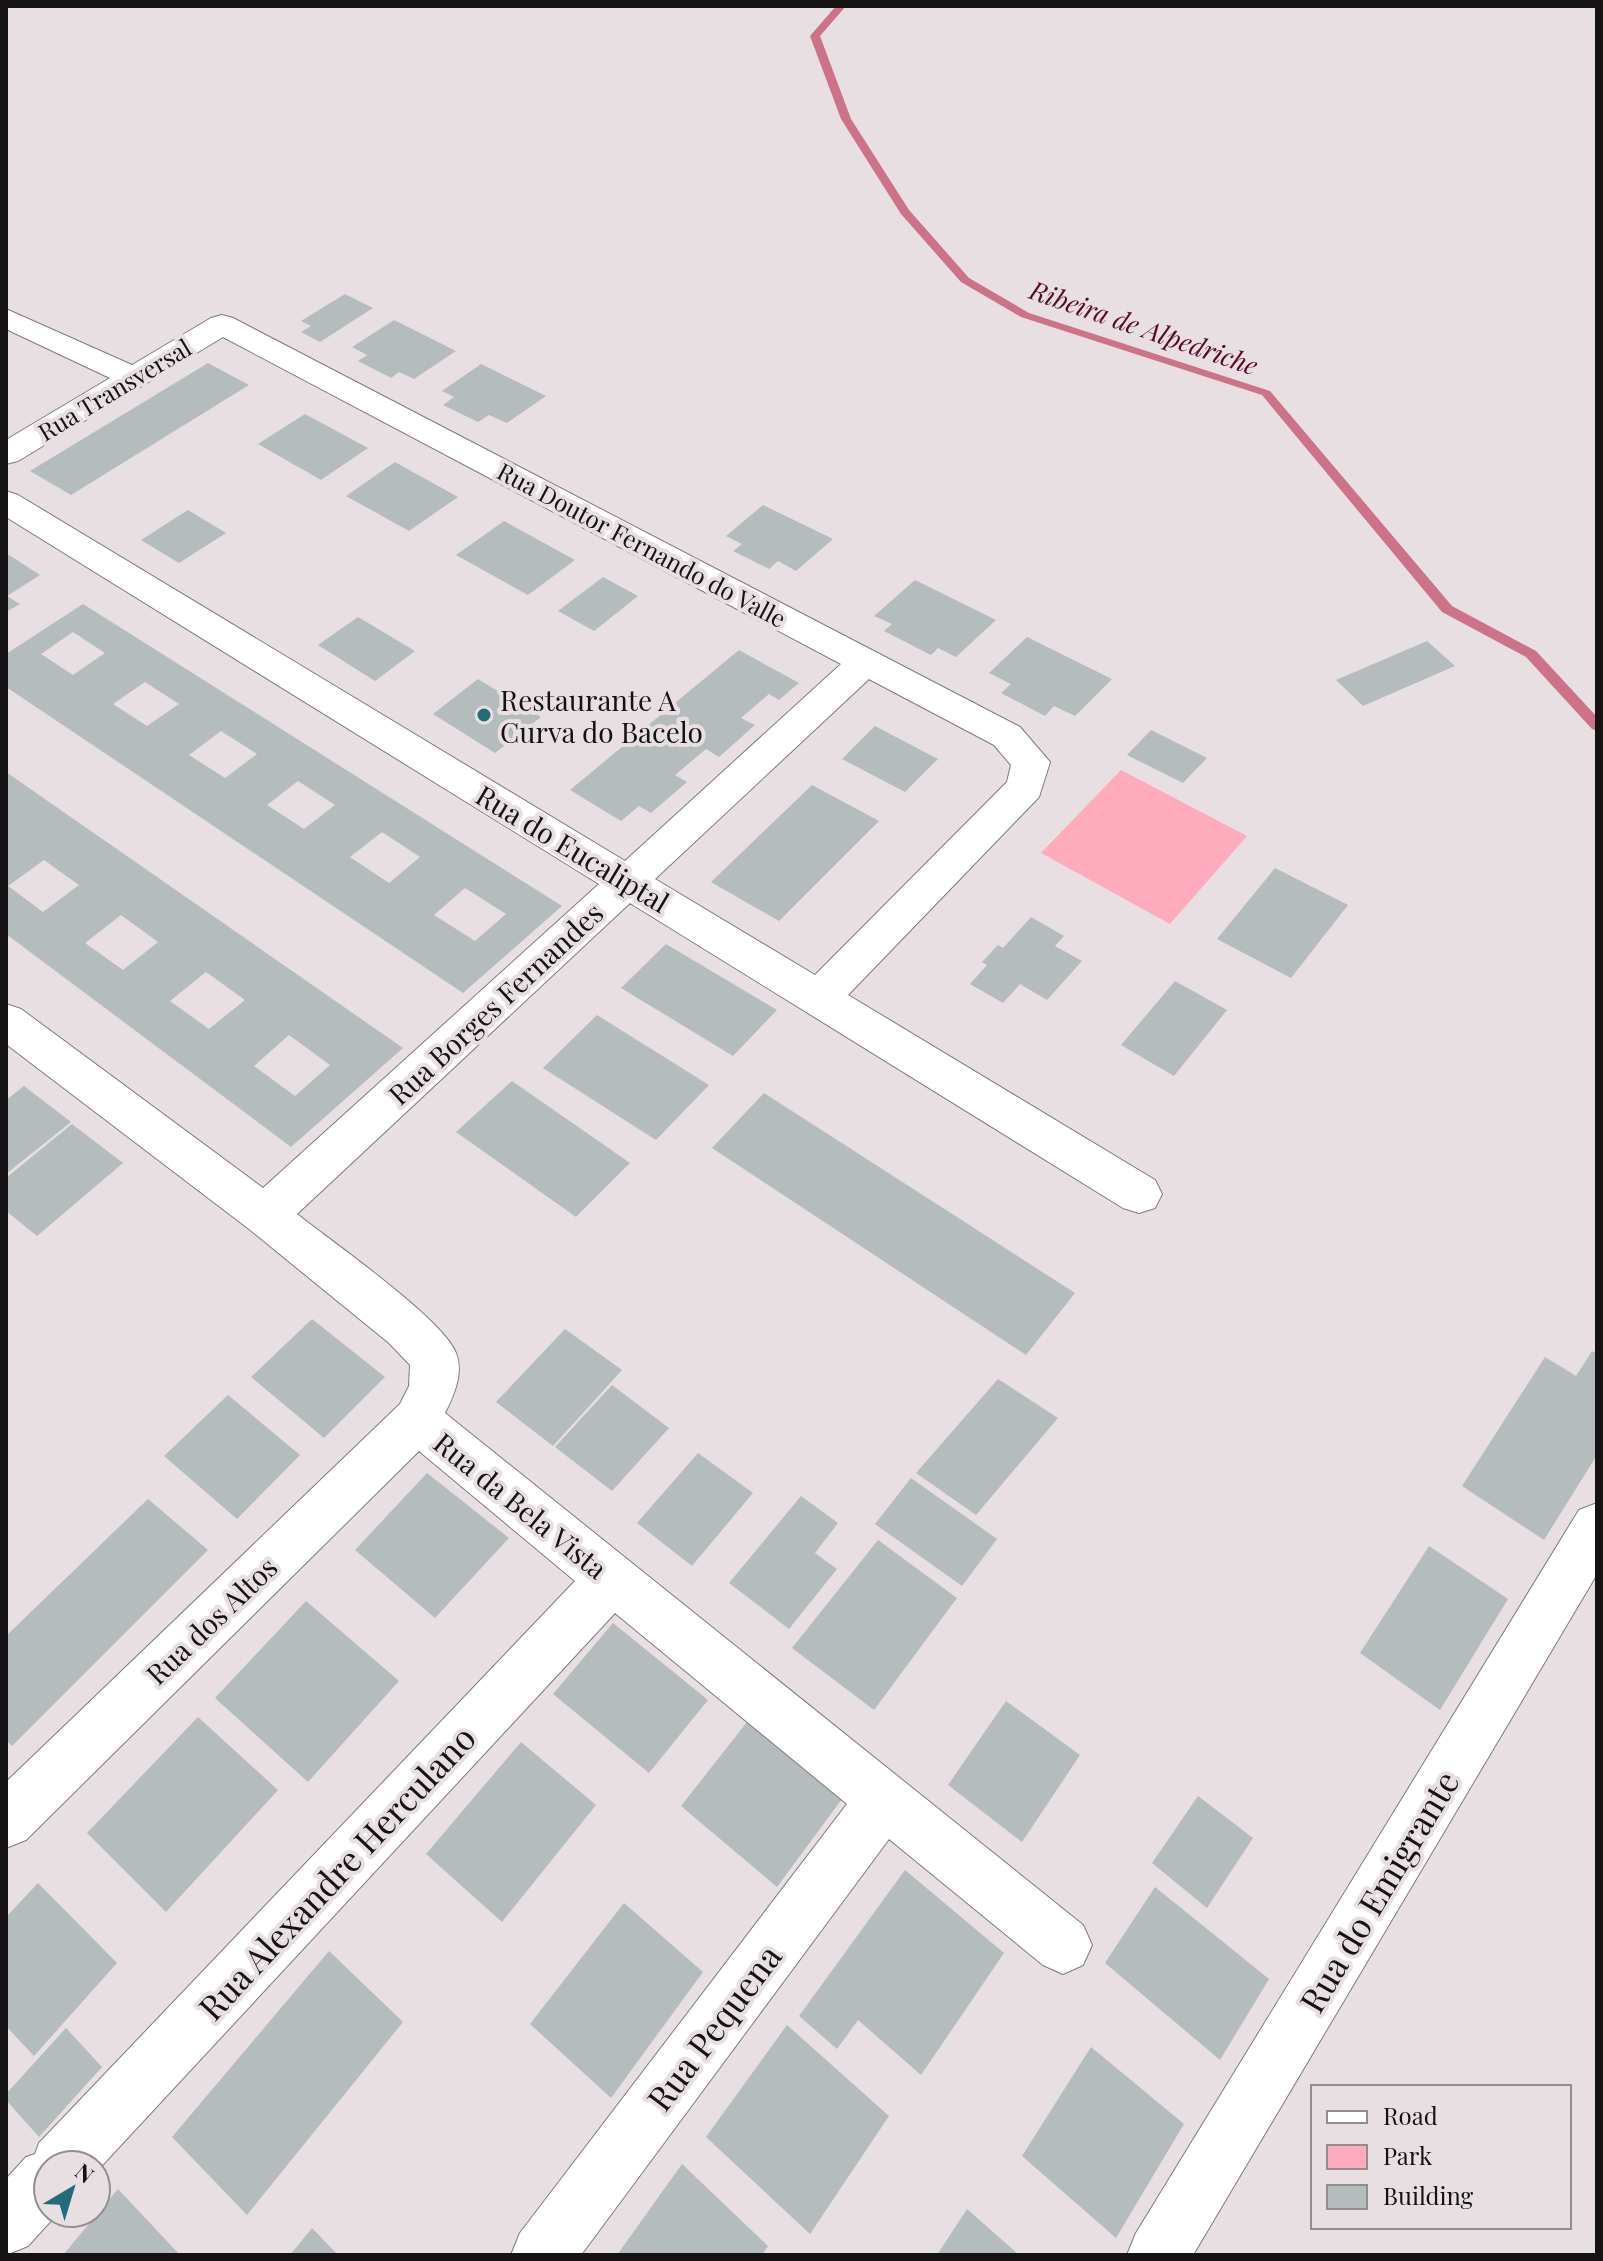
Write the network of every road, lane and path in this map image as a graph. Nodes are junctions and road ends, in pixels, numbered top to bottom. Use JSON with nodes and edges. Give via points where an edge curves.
{"nodes":[{"id":1,"x":6,"y":318,"type":"edge"},
{"id":2,"x":222,"y":324,"type":"joint"},
{"id":3,"x":133,"y":377,"type":"junction"},
{"id":4,"x":6,"y":454,"type":"edge"},
{"id":5,"x":6,"y":502,"type":"edge"},
{"id":6,"x":866,"y":662,"type":"junction"},
{"id":7,"x":626,"y":881,"type":"junction"},
{"id":8,"x":819,"y":998,"type":"junction"},
{"id":9,"x":6,"y":1021,"type":"edge"},
{"id":10,"x":1139,"y":1194,"type":"dead end"},
{"id":11,"x":265,"y":1215,"type":"junction"},
{"id":12,"x":417,"y":1420,"type":"junction"},
{"id":13,"x":1597,"y":1527,"type":"edge"},
{"id":14,"x":612,"y":1579,"type":"junction"},
{"id":15,"x":884,"y":1800,"type":"junction"},
{"id":16,"x":10,"y":1809,"type":"edge"},
{"id":17,"x":1063,"y":1945,"type":"dead end"},
{"id":18,"x":76,"y":2149,"type":"edge"},
{"id":19,"x":32,"y":2196,"type":"edge"},
{"id":20,"x":6,"y":2224,"type":"edge"},
{"id":21,"x":542,"y":2255,"type":"edge"},
{"id":22,"x":1158,"y":2255,"type":"edge"}],
"edges":[{"from":1,"to":3,"type":"street"},
{"from":2,"to":3,"type":"street","name":"Rua Transversal"},
{"from":2,"to":6,"type":"street","name":"Rua Doutor Fernando do Valle"},
{"from":3,"to":4,"type":"street","name":"Rua Transversal"},
{"from":5,"to":7,"type":"street","name":"Rua do Eucaliptal"},
{"from":6,"to":7,"type":"street","name":"Rua Borges Fernandes"},
{"from":6,"to":8,"type":"street","name":"Rua Doutor Fernando do Valle","via":[[1007,736],[1031,762],[1025,787]]},
{"from":7,"to":8,"type":"street","name":"Rua do Eucaliptal"},
{"from":7,"to":11,"type":"street","name":"Rua Borges Fernandes"},
{"from":8,"to":10,"type":"street","name":"Rua do Eucaliptal"},
{"from":9,"to":11,"type":"street","name":"Rua da Bela Vista"},
{"from":11,"to":12,"type":"street","name":"Rua da Bela Vista","via":[[406,1328],[434,1357],[433,1387]]},
{"from":12,"to":14,"type":"street","name":"Rua da Bela Vista"},
{"from":12,"to":16,"type":"street","name":"Rua dos Altos"},
{"from":13,"to":22,"type":"street","name":"Rua do Emigrante"},
{"from":14,"to":15,"type":"street","name":"Rua da Bela Vista"},
{"from":14,"to":18,"type":"street","name":"Rua Alexandre Herculano"},
{"from":15,"to":17,"type":"street","name":"Rua da Bela Vista"},
{"from":15,"to":21,"type":"street","name":"Rua Pequena"},
{"from":19,"to":20,"type":"street"}]}
